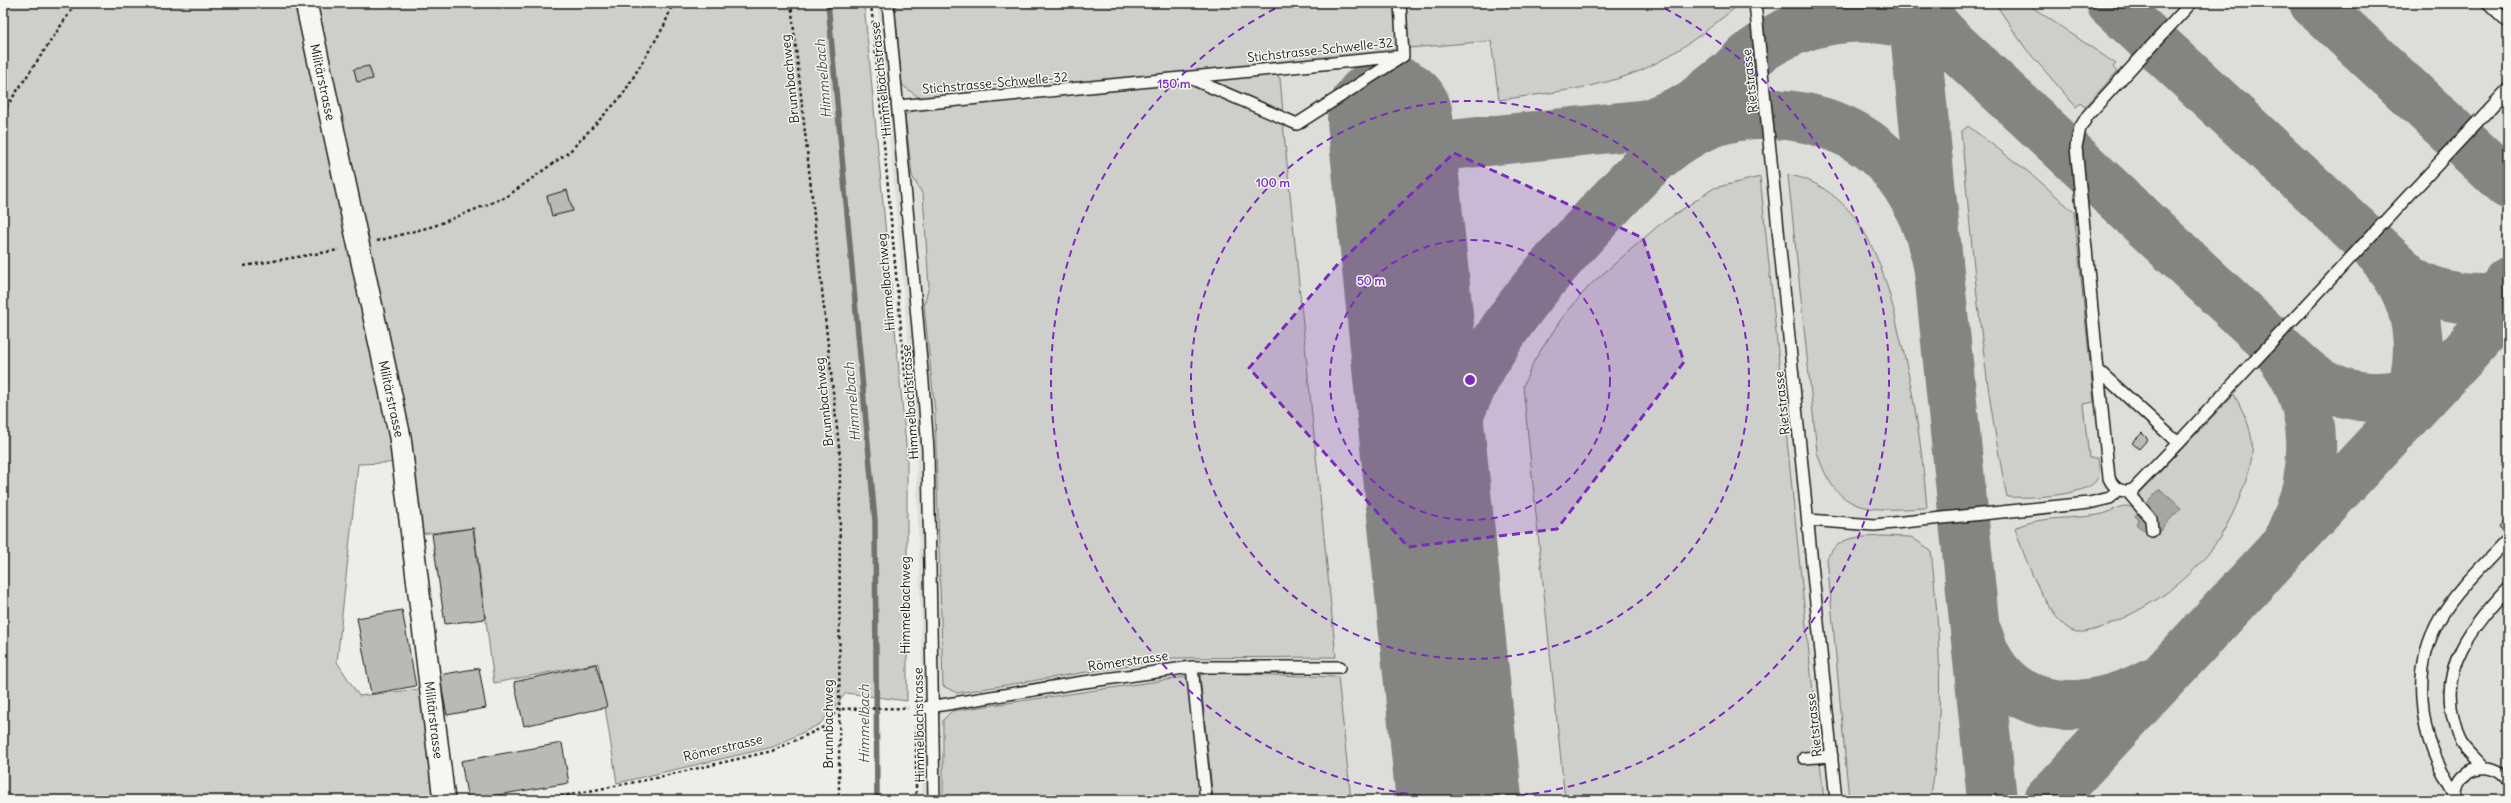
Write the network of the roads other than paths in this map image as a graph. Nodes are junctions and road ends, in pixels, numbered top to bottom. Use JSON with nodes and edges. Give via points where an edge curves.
{"nodes":[{"id":1,"x":306,"y":3,"type":"edge"},
{"id":2,"x":888,"y":3,"type":"edge"},
{"id":3,"x":1400,"y":3,"type":"edge"},
{"id":4,"x":1755,"y":3,"type":"edge"},
{"id":5,"x":2191,"y":3,"type":"edge"},
{"id":6,"x":2488,"y":3,"type":"edge"},
{"id":7,"x":2508,"y":22,"type":"edge"},
{"id":8,"x":1403,"y":56,"type":"junction"},
{"id":9,"x":1190,"y":78,"type":"junction"},
{"id":10,"x":2508,"y":89,"type":"edge"},
{"id":11,"x":898,"y":106,"type":"junction"},
{"id":12,"x":2098,"y":370,"type":"junction"},
{"id":13,"x":2178,"y":443,"type":"junction"},
{"id":14,"x":2122,"y":491,"type":"junction"},
{"id":15,"x":1808,"y":520,"type":"junction"},
{"id":16,"x":2152,"y":531,"type":"dead end"},
{"id":17,"x":2508,"y":539,"type":"edge"},
{"id":18,"x":2508,"y":588,"type":"edge"},
{"id":19,"x":1340,"y":666,"type":"dead end"},
{"id":20,"x":1192,"y":667,"type":"junction"},
{"id":21,"x":924,"y":710,"type":"junction"},
{"id":22,"x":1832,"y":756,"type":"junction"},
{"id":23,"x":1804,"y":758,"type":"dead end"},
{"id":24,"x":2483,"y":767,"type":"junction"},
{"id":25,"x":2508,"y":781,"type":"edge"},
{"id":26,"x":2456,"y":799,"type":"edge"},
{"id":27,"x":444,"y":800,"type":"edge"},
{"id":28,"x":934,"y":800,"type":"edge"},
{"id":29,"x":1206,"y":800,"type":"edge"},
{"id":30,"x":1836,"y":800,"type":"edge"}],
"edges":[{"from":1,"to":27,"type":"street","name":"Militärstrasse","via":[[400,437]]},
{"from":2,"to":11,"type":"lane","name":"Himmelbachstrasse"},
{"from":3,"to":8,"type":"lane"},
{"from":4,"to":15,"type":"lane","name":"Rietstrasse"},
{"from":5,"to":12,"type":"lane","via":[[2095,106],[2083,122],[2077,137],[2076,154]]},
{"from":6,"to":7,"type":"lane"},
{"from":8,"to":9,"type":"lane","name":"Stichstrasse-Schwelle-32"},
{"from":8,"to":9,"type":"lane","name":"Stichstrasse-Schwelle-32","via":[[1297,124]]},
{"from":9,"to":11,"type":"lane","name":"Stichstrasse-Schwelle-32"},
{"from":10,"to":13,"type":"lane"},
{"from":11,"to":21,"type":"lane","name":"Himmelbachstrasse","via":[[928,450]]},
{"from":12,"to":13,"type":"lane"},
{"from":12,"to":14,"type":"lane","via":[[2109,478]]},
{"from":13,"to":14,"type":"lane","via":[[2137,487]]},
{"from":14,"to":15,"type":"lane","via":[[2110,498],[2089,503],[1874,525]]},
{"from":14,"to":16,"type":"lane","via":[[2151,519]]},
{"from":15,"to":22,"type":"lane","name":"Rietstrasse"},
{"from":17,"to":26,"type":"lane","via":[[2455,596],[2436,625],[2424,652],[2421,684],[2423,719],[2433,751]]},
{"from":18,"to":24,"type":"lane","via":[[2480,618],[2462,646],[2451,672],[2450,707],[2461,741]]},
{"from":19,"to":20,"type":"lane","name":"Römerstrasse"},
{"from":20,"to":21,"type":"lane","name":"Römerstrasse","via":[[1077,682]]},
{"from":20,"to":29,"type":"lane"},
{"from":21,"to":28,"type":"lane","name":"Himmelbachstrasse"},
{"from":22,"to":23,"type":"lane"},
{"from":22,"to":30,"type":"lane","name":"Rietstrasse"},
{"from":24,"to":25,"type":"lane","via":[[2498,771]]},
{"from":24,"to":26,"type":"lane","via":[[2466,773],[2460,780]]}]}
